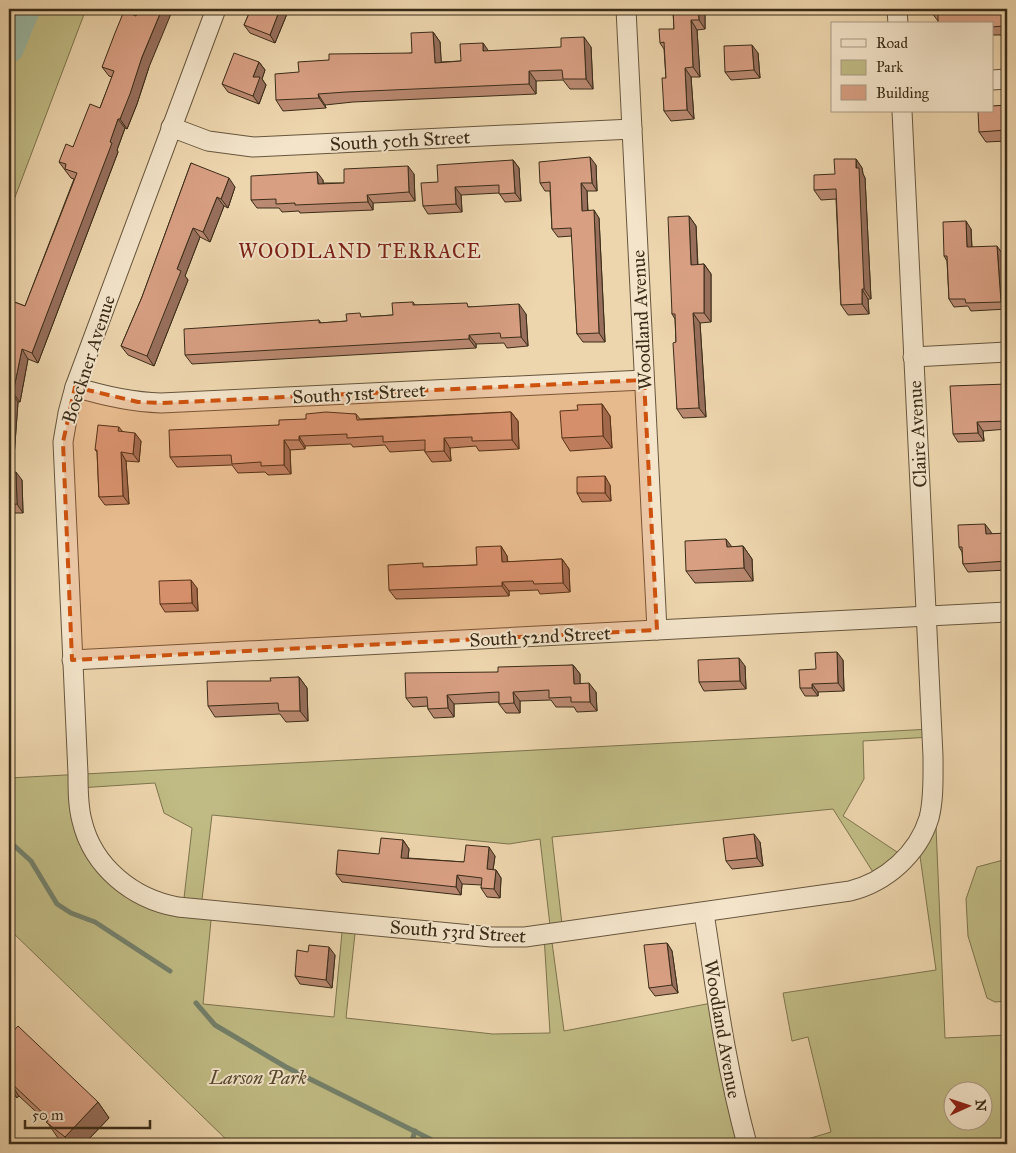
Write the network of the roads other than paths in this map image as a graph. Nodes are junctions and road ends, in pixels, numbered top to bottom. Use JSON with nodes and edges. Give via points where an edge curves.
{"nodes":[{"id":1,"x":216,"y":9,"type":"edge"},
{"id":2,"x":626,"y":9,"type":"edge"},
{"id":3,"x":897,"y":9,"type":"edge"},
{"id":4,"x":898,"y":22,"type":"edge"},
{"id":5,"x":1007,"y":79,"type":"edge"},
{"id":6,"x":994,"y":80,"type":"edge"},
{"id":7,"x":902,"y":112,"type":"edge"},
{"id":8,"x":171,"y":127,"type":"junction"},
{"id":9,"x":632,"y":128,"type":"junction"},
{"id":10,"x":1007,"y":352,"type":"edge"},
{"id":11,"x":913,"y":357,"type":"junction"},
{"id":12,"x":644,"y":380,"type":"junction"},
{"id":13,"x":75,"y":387,"type":"junction"},
{"id":14,"x":1007,"y":612,"type":"edge"},
{"id":15,"x":927,"y":617,"type":"junction"},
{"id":16,"x":657,"y":630,"type":"junction"},
{"id":17,"x":72,"y":660,"type":"junction"},
{"id":18,"x":932,"y":756,"type":"joint"},
{"id":19,"x":78,"y":788,"type":"joint"},
{"id":20,"x":704,"y":913,"type":"junction"},
{"id":21,"x":747,"y":1144,"type":"edge"}],
"edges":[{"from":1,"to":8,"type":"street","name":"Boeckner Avenue"},
{"from":2,"to":9,"type":"street","name":"Woodland Avenue"},
{"from":3,"to":4,"type":"street"},
{"from":5,"to":6,"type":"street"},
{"from":7,"to":11,"type":"street","name":"Claire Avenue"},
{"from":8,"to":9,"type":"street","name":"South 50th Street","via":[[208,141],[253,146]]},
{"from":8,"to":13,"type":"street","name":"Boeckner Avenue"},
{"from":9,"to":12,"type":"street","name":"Woodland Avenue"},
{"from":10,"to":11,"type":"street"},
{"from":11,"to":15,"type":"street","name":"Claire Avenue"},
{"from":12,"to":13,"type":"street","name":"South 51st Street","via":[[162,403],[138,402]]},
{"from":12,"to":16,"type":"street","name":"Woodland Avenue"},
{"from":13,"to":17,"type":"street","name":"Boeckner Avenue","via":[[63,442]]},
{"from":14,"to":15,"type":"street","name":"South 52nd Street"},
{"from":15,"to":16,"type":"street","name":"South 52nd Street"},
{"from":15,"to":18,"type":"street","name":"Claire Avenue"},
{"from":16,"to":17,"type":"street","name":"South 52nd Street"},
{"from":17,"to":19,"type":"street","name":"Boeckner Avenue"},
{"from":18,"to":20,"type":"street","name":"South 53rd Street","via":[[932,800],[926,825],[910,853],[890,872],[870,884],[845,892]]},
{"from":19,"to":20,"type":"street","name":"South 53rd Street","via":[[83,824],[100,860],[129,888],[168,905],[509,937],[544,936]]},
{"from":20,"to":21,"type":"street","name":"Woodland Avenue","via":[[728,1066]]}]}
